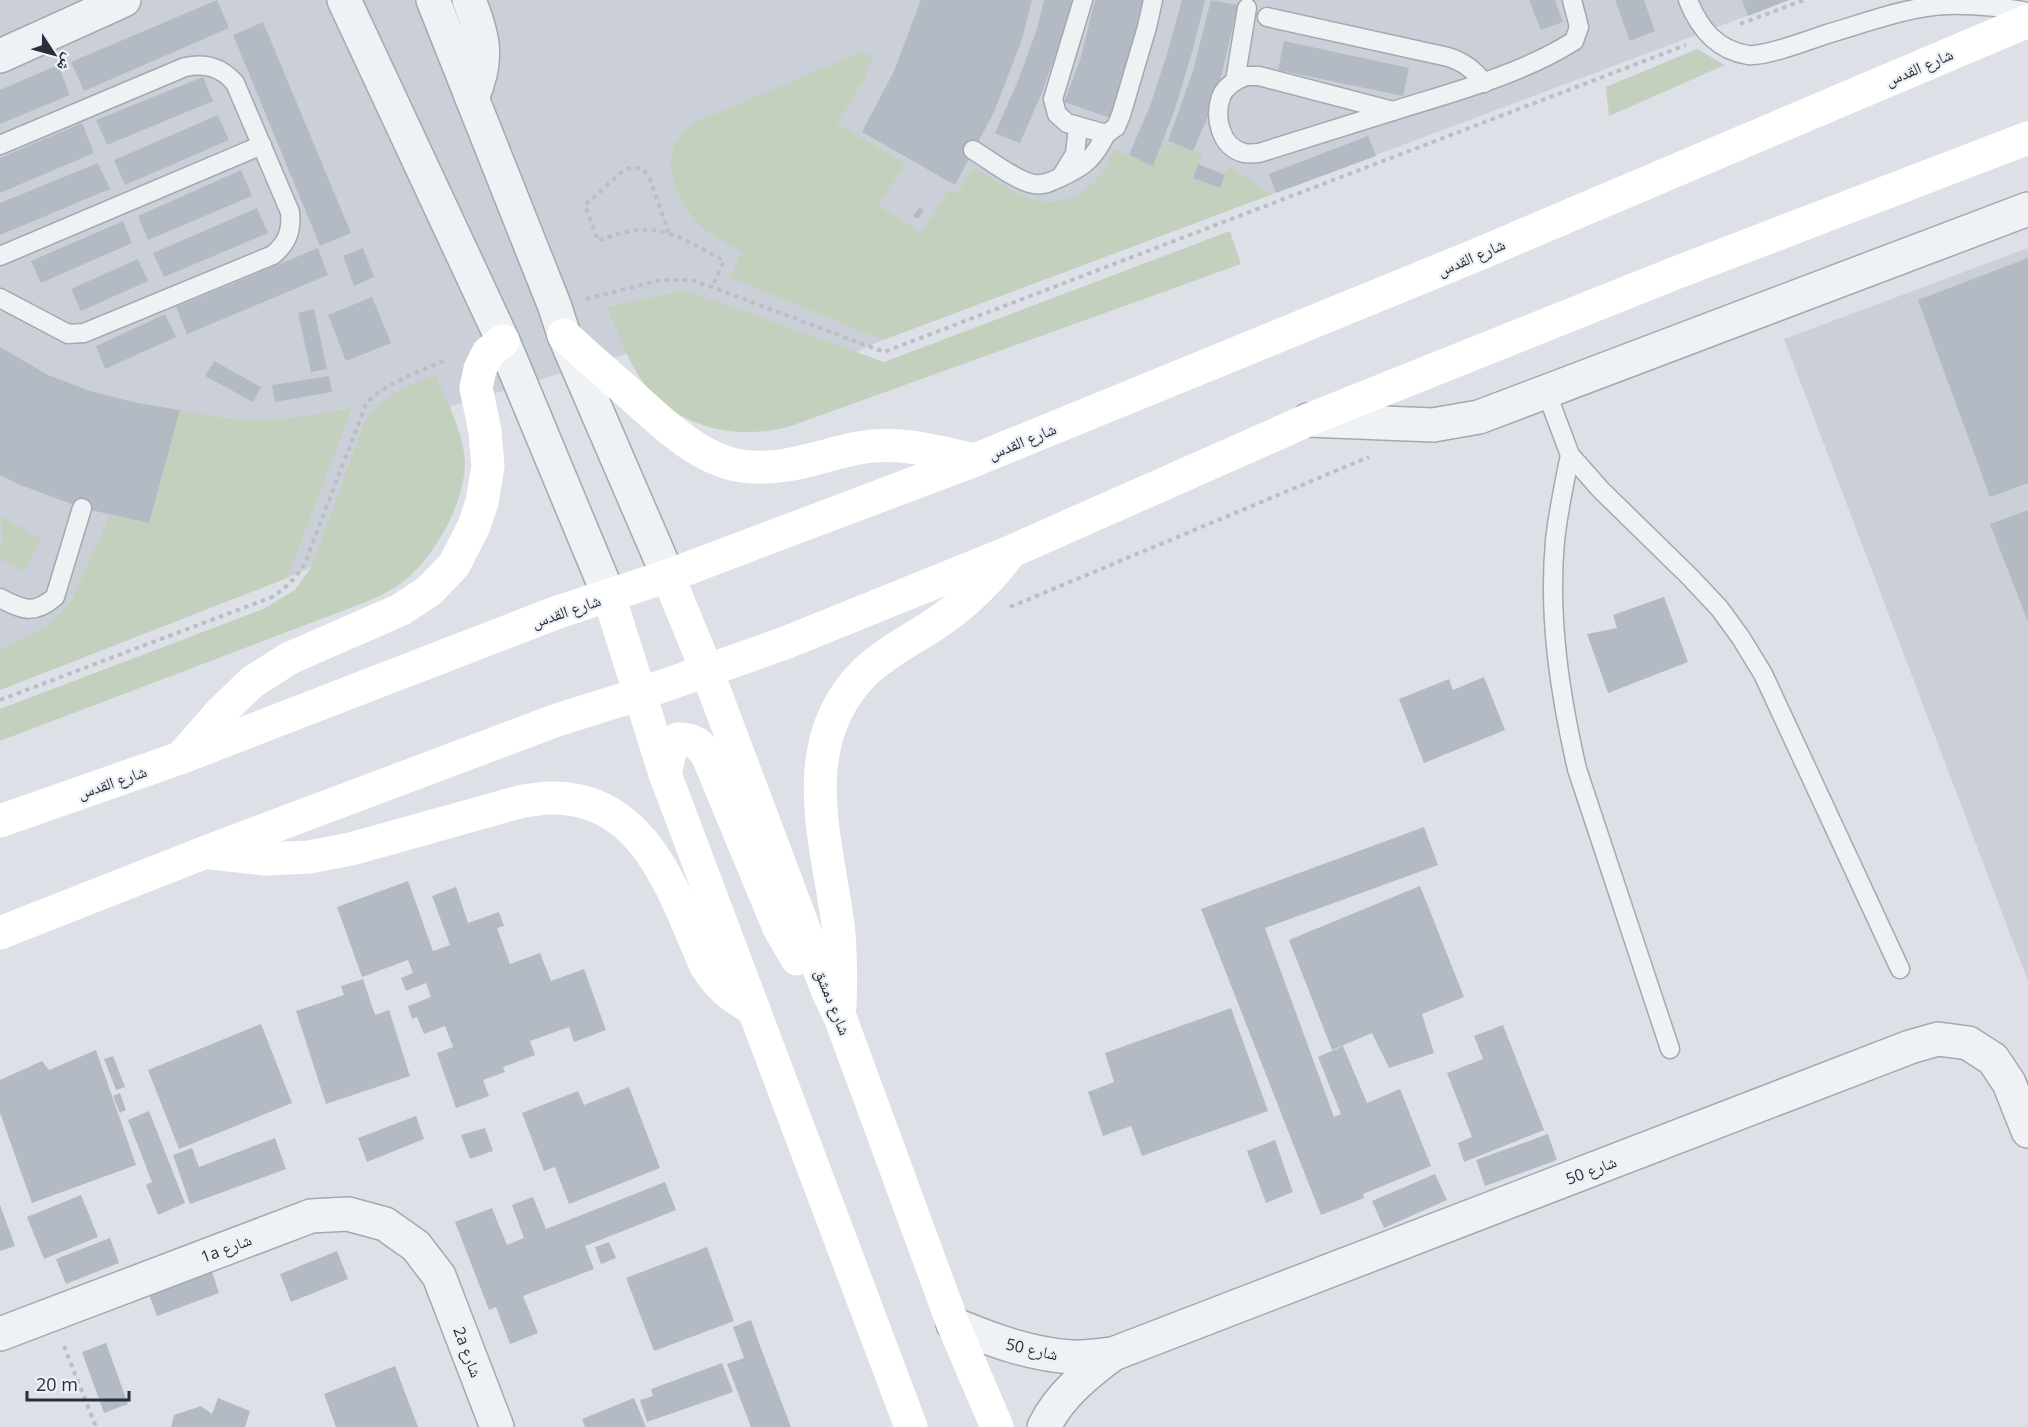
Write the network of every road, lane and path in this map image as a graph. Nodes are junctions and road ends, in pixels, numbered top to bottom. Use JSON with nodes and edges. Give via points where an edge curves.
{"nodes":[{"id":1,"x":124,"y":0,"type":"edge"},
{"id":2,"x":433,"y":0,"type":"edge"},
{"id":3,"x":469,"y":0,"type":"edge"},
{"id":4,"x":1083,"y":0,"type":"edge"},
{"id":5,"x":1153,"y":0,"type":"edge"},
{"id":6,"x":1572,"y":0,"type":"edge"},
{"id":7,"x":1688,"y":0,"type":"edge"},
{"id":8,"x":1804,"y":0,"type":"edge"},
{"id":9,"x":340,"y":4,"type":"edge"},
{"id":10,"x":1247,"y":8,"type":"dead end"},
{"id":11,"x":2028,"y":12,"type":"edge"},
{"id":12,"x":1267,"y":17,"type":"dead end"},
{"id":13,"x":2028,"y":21,"type":"edge"},
{"id":14,"x":1709,"y":36,"type":"junction"},
{"id":15,"x":0,"y":56,"type":"edge"},
{"id":16,"x":1235,"y":81,"type":"junction"},
{"id":17,"x":1484,"y":83,"type":"junction"},
{"id":18,"x":472,"y":98,"type":"junction"},
{"id":19,"x":1393,"y":111,"type":"junction"},
{"id":20,"x":1078,"y":127,"type":"junction"},
{"id":21,"x":1106,"y":134,"type":"junction"},
{"id":22,"x":2028,"y":138,"type":"edge"},
{"id":23,"x":0,"y":145,"type":"edge"},
{"id":24,"x":262,"y":146,"type":"junction"},
{"id":25,"x":973,"y":150,"type":"dead end"},
{"id":26,"x":1061,"y":177,"type":"junction"},
{"id":27,"x":2028,"y":209,"type":"edge"},
{"id":28,"x":669,"y":233,"type":"junction"},
{"id":29,"x":0,"y":256,"type":"edge"},
{"id":30,"x":712,"y":286,"type":"junction"},
{"id":31,"x":0,"y":297,"type":"edge"},
{"id":32,"x":559,"y":321,"type":"junction"},
{"id":33,"x":501,"y":338,"type":"junction"},
{"id":34,"x":1546,"y":391,"type":"junction"},
{"id":35,"x":1308,"y":420,"type":"junction"},
{"id":36,"x":1374,"y":456,"type":"dead end"},
{"id":37,"x":1570,"y":456,"type":"junction"},
{"id":38,"x":975,"y":460,"type":"junction"},
{"id":39,"x":82,"y":508,"type":"dead end"},
{"id":40,"x":1010,"y":552,"type":"junction"},
{"id":41,"x":668,"y":576,"type":"junction"},
{"id":42,"x":609,"y":596,"type":"junction"},
{"id":43,"x":0,"y":598,"type":"edge"},
{"id":44,"x":1005,"y":609,"type":"dead end"},
{"id":45,"x":707,"y":671,"type":"junction"},
{"id":46,"x":640,"y":694,"type":"junction"},
{"id":47,"x":0,"y":700,"type":"edge"},
{"id":48,"x":180,"y":758,"type":"junction"},
{"id":49,"x":665,"y":774,"type":"junction"},
{"id":50,"x":0,"y":821,"type":"edge"},
{"id":51,"x":206,"y":852,"type":"junction"},
{"id":52,"x":0,"y":933,"type":"edge"},
{"id":53,"x":1900,"y":969,"type":"dead end"},
{"id":54,"x":833,"y":1003,"type":"junction"},
{"id":55,"x":754,"y":1009,"type":"junction"},
{"id":56,"x":1670,"y":1049,"type":"dead end"},
{"id":57,"x":2028,"y":1131,"type":"edge"},
{"id":58,"x":439,"y":1276,"type":"joint"},
{"id":59,"x":52,"y":1314,"type":"junction"},
{"id":60,"x":953,"y":1324,"type":"junction"},
{"id":61,"x":0,"y":1334,"type":"edge"},
{"id":62,"x":1113,"y":1354,"type":"junction"},
{"id":63,"x":96,"y":1427,"type":"edge"},
{"id":64,"x":496,"y":1427,"type":"edge"},
{"id":65,"x":910,"y":1427,"type":"edge"},
{"id":66,"x":997,"y":1427,"type":"edge"},
{"id":67,"x":1044,"y":1427,"type":"edge"}],
"edges":[{"from":1,"to":15,"type":"street"},
{"from":2,"to":18,"type":"street"},
{"from":3,"to":18,"type":"street","via":[[483,47],[479,81]]},
{"from":4,"to":20,"type":"lane","via":[[1053,99],[1057,114]]},
{"from":5,"to":21,"type":"lane","via":[[1121,115],[1116,127]]},
{"from":6,"to":17,"type":"lane","via":[[1579,27],[1574,41]]},
{"from":7,"to":14,"type":"lane"},
{"from":8,"to":14,"type":"path"},
{"from":9,"to":33,"type":"street"},
{"from":10,"to":16,"type":"lane"},
{"from":11,"to":14,"type":"lane","via":[[1944,5],[1896,14],[1750,55],[1728,50]]},
{"from":12,"to":17,"type":"lane","via":[[1448,57],[1470,68]]},
{"from":13,"to":38,"type":"main road","name":"شارع القدس","via":[[1474,256]]},
{"from":14,"to":30,"type":"path","via":[[884,352]]},
{"from":16,"to":19,"type":"lane","via":[[1258,76]]},
{"from":16,"to":19,"type":"lane","via":[[1221,96],[1218,117],[1220,132],[1229,145],[1243,153],[1258,153]]},
{"from":17,"to":19,"type":"lane"},
{"from":18,"to":32,"type":"street"},
{"from":20,"to":21,"type":"lane"},
{"from":20,"to":26,"type":"lane","via":[[1075,154]]},
{"from":21,"to":26,"type":"lane","via":[[1089,161]]},
{"from":22,"to":35,"type":"main road"},
{"from":23,"to":24,"type":"lane","via":[[196,64],[219,69],[235,82]]},
{"from":24,"to":29,"type":"lane"},
{"from":24,"to":31,"type":"lane","via":[[290,212],[285,243],[273,255],[84,333],[57,329]]},
{"from":25,"to":26,"type":"lane","via":[[1035,184]]},
{"from":27,"to":34,"type":"street"},
{"from":28,"to":28,"type":"path","via":[[650,179],[639,168],[624,170],[585,206],[598,241],[636,229]]},
{"from":28,"to":30,"type":"path","via":[[724,261]]},
{"from":30,"to":32,"type":"path","via":[[691,280],[661,280]]},
{"from":32,"to":38,"type":"main road","via":[[675,434],[699,449],[741,466],[776,468],[859,447],[889,444]]},
{"from":32,"to":41,"type":"street"},
{"from":33,"to":42,"type":"street"},
{"from":33,"to":47,"type":"path","via":[[384,389],[366,404],[305,562],[285,588],[272,597]]},
{"from":33,"to":48,"type":"main road","via":[[488,353],[476,388],[488,466],[482,502],[454,565],[429,591],[400,610],[290,658],[252,682]]},
{"from":34,"to":35,"type":"street","via":[[1456,422],[1410,425]]},
{"from":34,"to":37,"type":"lane"},
{"from":35,"to":40,"type":"main road"},
{"from":36,"to":44,"type":"path"},
{"from":37,"to":53,"type":"lane","via":[[1690,577],[1741,638],[1763,674]]},
{"from":37,"to":56,"type":"lane","via":[[1555,541],[1553,584],[1567,726],[1577,769]]},
{"from":38,"to":41,"type":"main road","name":"شارع القدس"},
{"from":39,"to":43,"type":"lane","via":[[55,597],[44,607],[29,610]]},
{"from":40,"to":45,"type":"main road"},
{"from":40,"to":54,"type":"main road","via":[[990,579],[961,606],[866,671],[836,712],[828,731],[819,782],[841,970]]},
{"from":41,"to":42,"type":"main road","name":"شارع القدس"},
{"from":41,"to":45,"type":"main road","name":"شارع دمشق"},
{"from":42,"to":46,"type":"main road"},
{"from":42,"to":48,"type":"main road","name":"شارع القدس","via":[[558,612]]},
{"from":45,"to":46,"type":"main road"},
{"from":45,"to":54,"type":"main road","name":"شارع دمشق"},
{"from":46,"to":49,"type":"main road"},
{"from":46,"to":51,"type":"main road","via":[[558,720]]},
{"from":48,"to":50,"type":"main road","name":"شارع القدس"},
{"from":49,"to":54,"type":"main road","via":[[671,748],[678,739],[700,745],[789,948]]},
{"from":49,"to":55,"type":"main road"},
{"from":51,"to":52,"type":"main road"},
{"from":51,"to":55,"type":"main road","via":[[266,859],[309,857],[523,801],[576,801],[618,818],[636,833],[665,875],[716,981]]},
{"from":54,"to":60,"type":"main road","name":"شارع دمشق"},
{"from":55,"to":65,"type":"main road"},
{"from":57,"to":62,"type":"street","name":"شارع 50","via":[[2009,1083],[1993,1059],[1968,1043],[1938,1039]]},
{"from":58,"to":59,"type":"street","name":"1a شارع","via":[[416,1246],[385,1224],[348,1214],[311,1216]]},
{"from":58,"to":64,"type":"street","name":"2a شارع"},
{"from":59,"to":61,"type":"street","name":"1a شارع"},
{"from":59,"to":63,"type":"path"},
{"from":60,"to":62,"type":"street","name":"شارع 50","via":[[1032,1352],[1073,1358]]},
{"from":60,"to":66,"type":"main road","name":"شارع دمشق"},
{"from":62,"to":67,"type":"street","name":"شارع 50","via":[[1064,1396]]}]}
